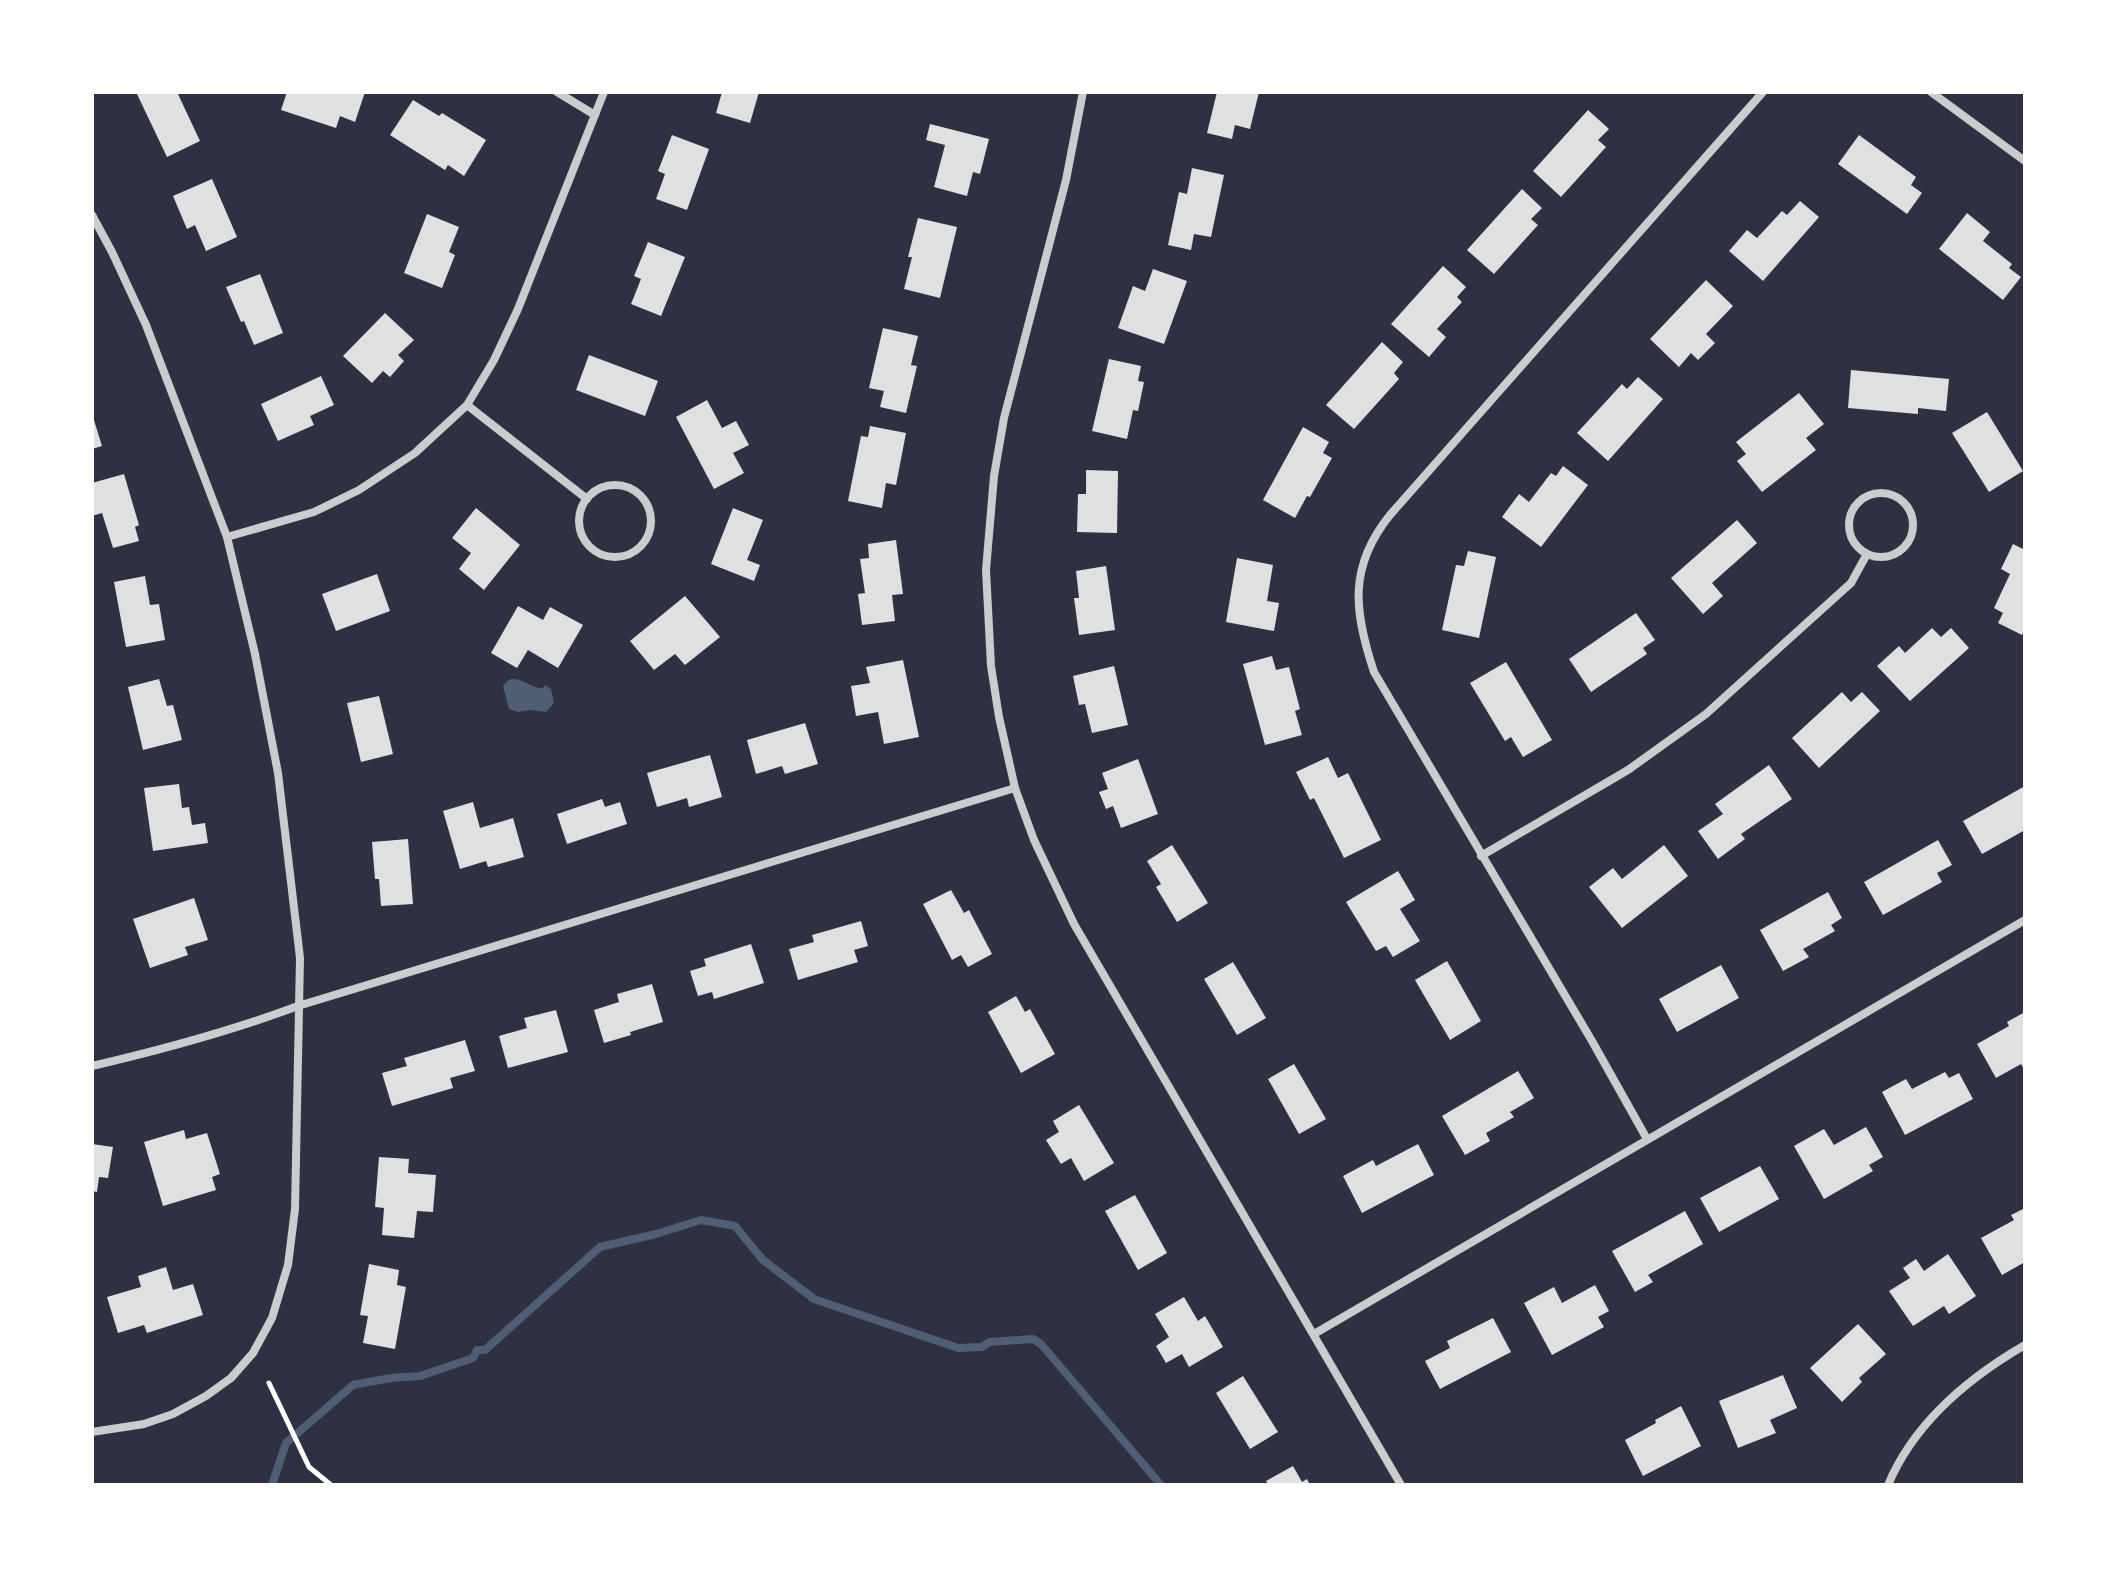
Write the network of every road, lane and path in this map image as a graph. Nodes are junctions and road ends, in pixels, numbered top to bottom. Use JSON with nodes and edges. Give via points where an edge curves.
{"nodes":[{"id":1,"x":557,"y":92,"type":"edge"},
{"id":2,"x":604,"y":92,"type":"edge"},
{"id":3,"x":1083,"y":92,"type":"edge"},
{"id":4,"x":1763,"y":92,"type":"edge"},
{"id":5,"x":1931,"y":92,"type":"edge"},
{"id":6,"x":595,"y":115,"type":"junction"},
{"id":7,"x":2025,"y":161,"type":"edge"},
{"id":8,"x":92,"y":215,"type":"edge"},
{"id":9,"x":467,"y":405,"type":"junction"},
{"id":10,"x":587,"y":499,"type":"junction"},
{"id":11,"x":227,"y":537,"type":"junction"},
{"id":12,"x":1867,"y":554,"type":"junction"},
{"id":13,"x":1015,"y":788,"type":"junction"},
{"id":14,"x":1481,"y":856,"type":"junction"},
{"id":15,"x":2025,"y":920,"type":"edge"},
{"id":16,"x":298,"y":1006,"type":"junction"},
{"id":17,"x":92,"y":1066,"type":"edge"},
{"id":18,"x":1647,"y":1139,"type":"junction"},
{"id":19,"x":1314,"y":1334,"type":"junction"},
{"id":20,"x":2025,"y":1345,"type":"edge"},
{"id":21,"x":269,"y":1383,"type":"dead end"},
{"id":22,"x":92,"y":1432,"type":"edge"},
{"id":23,"x":331,"y":1485,"type":"edge"},
{"id":24,"x":1401,"y":1485,"type":"edge"},
{"id":25,"x":1888,"y":1485,"type":"edge"}],
"edges":[{"from":1,"to":6,"type":"street"},
{"from":2,"to":6,"type":"street"},
{"from":3,"to":13,"type":"street","via":[[1066,180],[1004,418],[988,530],[991,666]]},
{"from":4,"to":14,"type":"street","via":[[1390,515],[1365,557],[1359,619],[1374,672]]},
{"from":5,"to":7,"type":"street"},
{"from":6,"to":9,"type":"street","via":[[518,309]]},
{"from":8,"to":11,"type":"street","via":[[146,325]]},
{"from":9,"to":10,"type":"street"},
{"from":9,"to":11,"type":"street","via":[[415,453],[359,490],[314,512]]},
{"from":10,"to":10,"type":"street","via":[[579,523],[582,536],[598,554],[624,557],[645,544],[652,520],[642,496],[620,485],[596,490]]},
{"from":11,"to":16,"type":"street","via":[[278,773],[300,958]]},
{"from":12,"to":12,"type":"street","via":[[1889,557],[1913,534],[1911,512],[1895,496],[1863,498],[1850,516],[1852,538]]},
{"from":12,"to":14,"type":"street","via":[[1851,583],[1706,714],[1628,770]]},
{"from":13,"to":16,"type":"street"},
{"from":13,"to":19,"type":"street","via":[[1074,924]]},
{"from":14,"to":18,"type":"street"},
{"from":15,"to":18,"type":"street"},
{"from":16,"to":17,"type":"street"},
{"from":16,"to":22,"type":"street","via":[[295,1209],[288,1265],[272,1318],[253,1353],[206,1396],[144,1424]]},
{"from":18,"to":19,"type":"street"},
{"from":19,"to":24,"type":"street"},
{"from":20,"to":25,"type":"street","via":[[1945,1404],[1919,1433]]},
{"from":21,"to":23,"type":"path","via":[[309,1467]]}]}
